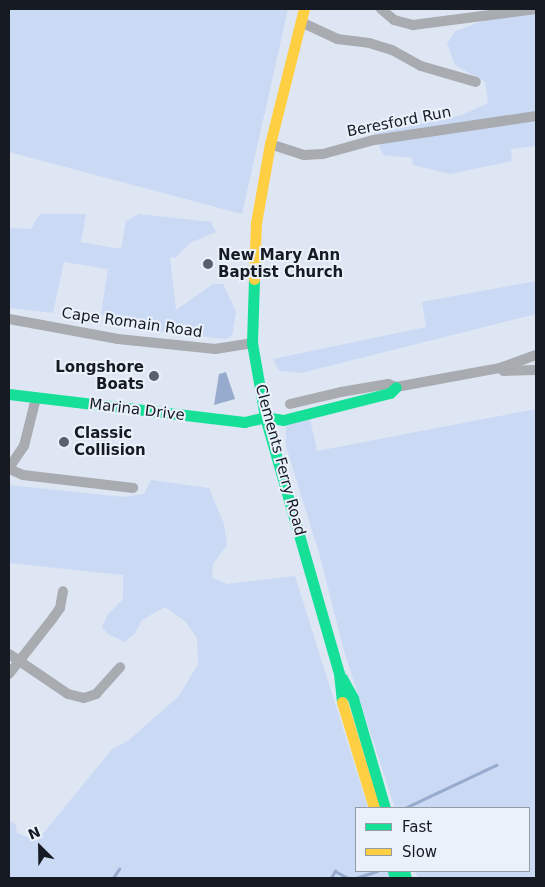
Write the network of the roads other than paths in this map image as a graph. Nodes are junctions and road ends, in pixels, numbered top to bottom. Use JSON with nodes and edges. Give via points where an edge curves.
{"nodes":[{"id":1,"x":304,"y":9,"type":"edge"},
{"id":2,"x":381,"y":9,"type":"edge"},
{"id":3,"x":536,"y":9,"type":"edge"},
{"id":4,"x":301,"y":22,"type":"junction"},
{"id":5,"x":476,"y":82,"type":"dead end"},
{"id":6,"x":536,"y":116,"type":"edge"},
{"id":7,"x":270,"y":144,"type":"junction"},
{"id":8,"x":9,"y":319,"type":"edge"},
{"id":9,"x":252,"y":343,"type":"junction"},
{"id":10,"x":536,"y":355,"type":"edge"},
{"id":11,"x":500,"y":368,"type":"junction"},
{"id":12,"x":536,"y":370,"type":"edge"},
{"id":13,"x":396,"y":387,"type":"junction"},
{"id":14,"x":9,"y":397,"type":"edge"},
{"id":15,"x":36,"y":398,"type":"junction"},
{"id":16,"x":290,"y":404,"type":"dead end"},
{"id":17,"x":265,"y":417,"type":"junction"},
{"id":18,"x":9,"y":468,"type":"edge"},
{"id":19,"x":133,"y":488,"type":"dead end"},
{"id":20,"x":62,"y":591,"type":"dead end"},
{"id":21,"x":9,"y":654,"type":"edge"},
{"id":22,"x":18,"y":660,"type":"junction"},
{"id":23,"x":120,"y":667,"type":"dead end"},
{"id":24,"x":339,"y":673,"type":"junction"},
{"id":25,"x":9,"y":674,"type":"edge"},
{"id":26,"x":374,"y":807,"type":"edge"},
{"id":27,"x":385,"y":807,"type":"edge"}],
"edges":[{"from":1,"to":4,"type":"main road","name":"Clements Ferry Road"},
{"from":2,"to":3,"type":"street","via":[[394,20],[413,25]]},
{"from":4,"to":5,"type":"street","via":[[337,39],[376,45],[421,66]]},
{"from":4,"to":7,"type":"main road","name":"Clements Ferry Road"},
{"from":6,"to":7,"type":"street","name":"Beresford Run","via":[[374,140],[323,154],[304,155]]},
{"from":7,"to":9,"type":"main road","name":"Clements Ferry Road","via":[[256,223]]},
{"from":8,"to":9,"type":"street","name":"Cape Romain Road","via":[[118,339],[215,349]]},
{"from":9,"to":17,"type":"main road","name":"Clements Ferry Road"},
{"from":10,"to":11,"type":"street"},
{"from":11,"to":12,"type":"street"},
{"from":11,"to":13,"type":"street"},
{"from":13,"to":16,"type":"street","via":[[388,384]]},
{"from":13,"to":17,"type":"main road","name":"Marina Drive","via":[[390,392],[283,420]]},
{"from":14,"to":15,"type":"main road","name":"Marina Drive"},
{"from":15,"to":17,"type":"main road","name":"Marina Drive","via":[[244,422]]},
{"from":15,"to":18,"type":"street","via":[[24,446]]},
{"from":17,"to":24,"type":"main road","name":"Clements Ferry Road"},
{"from":18,"to":19,"type":"street","via":[[23,475]]},
{"from":20,"to":22,"type":"street","via":[[60,608]]},
{"from":21,"to":22,"type":"street"},
{"from":22,"to":23,"type":"street","via":[[68,694],[84,698],[96,694]]},
{"from":22,"to":25,"type":"street"},
{"from":24,"to":26,"type":"main road","name":"Clements Ferry Road","via":[[342,702]]},
{"from":24,"to":27,"type":"main road","name":"Clements Ferry Road","via":[[353,698]]}]}
